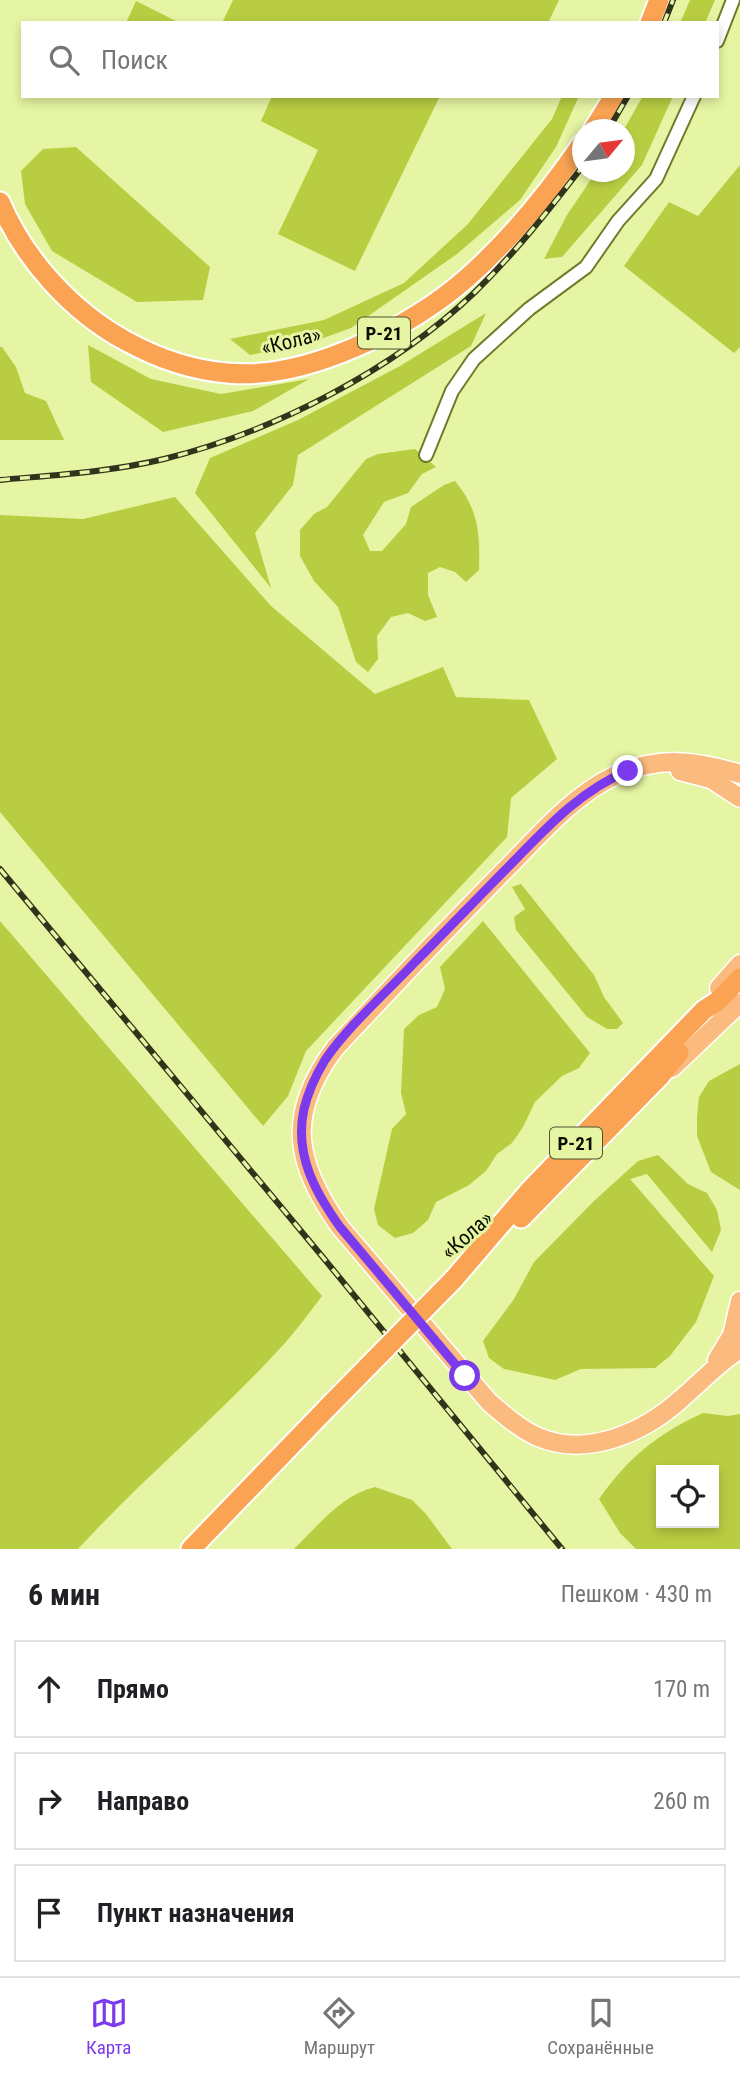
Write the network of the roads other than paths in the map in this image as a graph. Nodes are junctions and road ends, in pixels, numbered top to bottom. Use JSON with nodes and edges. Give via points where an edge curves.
{"nodes":[{"id":1,"x":659,"y":0,"type":"edge"},
{"id":2,"x":733,"y":0,"type":"edge"},
{"id":3,"x":651,"y":21,"type":"edge"},
{"id":4,"x":719,"y":36,"type":"edge"},
{"id":5,"x":613,"y":98,"type":"edge"},
{"id":6,"x":693,"y":98,"type":"edge"},
{"id":7,"x":600,"y":119,"type":"edge"},
{"id":8,"x":572,"y":159,"type":"edge"},
{"id":9,"x":0,"y":202,"type":"edge"},
{"id":10,"x":426,"y":455,"type":"dead end"},
{"id":11,"x":628,"y":771,"type":"junction"},
{"id":12,"x":740,"y":774,"type":"edge"},
{"id":13,"x":740,"y":798,"type":"edge"},
{"id":14,"x":740,"y":964,"type":"edge"},
{"id":15,"x":740,"y":978,"type":"edge"},
{"id":16,"x":740,"y":990,"type":"edge"},
{"id":17,"x":740,"y":1003,"type":"edge"},
{"id":18,"x":704,"y":1010,"type":"junction"},
{"id":19,"x":660,"y":1076,"type":"junction"},
{"id":20,"x":453,"y":1280,"type":"junction"},
{"id":21,"x":740,"y":1301,"type":"edge"},
{"id":22,"x":740,"y":1349,"type":"edge"},
{"id":23,"x":709,"y":1372,"type":"junction"},
{"id":24,"x":191,"y":1549,"type":"edge"}],
"edges":[{"from":1,"to":3,"type":"highway"},
{"from":2,"to":4,"type":"street"},
{"from":5,"to":7,"type":"highway"},
{"from":6,"to":10,"type":"street","via":[[656,179],[618,221],[586,267],[529,309],[474,359],[452,391]]},
{"from":8,"to":9,"type":"highway","name":"«Кола»","number":"Р-21","via":[[516,230],[445,295],[357,345],[303,365],[260,373],[190,367],[144,351],[107,331],[35,262]]},
{"from":11,"to":12,"type":"main road","via":[[677,761]]},
{"from":11,"to":13,"type":"main road","via":[[694,773]]},
{"from":11,"to":23,"type":"main road","via":[[602,783],[556,818],[335,1048],[309,1093],[302,1145],[313,1185],[340,1227],[489,1402],[538,1437],[589,1444],[630,1433],[665,1412]]},
{"from":14,"to":18,"type":"main road"},
{"from":15,"to":18,"type":"highway","name":"«Кола»","number":"Р-21"},
{"from":16,"to":19,"type":"highway","name":"«Кола»","number":"Р-21"},
{"from":17,"to":19,"type":"main road"},
{"from":18,"to":20,"type":"highway","name":"«Кола»","number":"Р-21","via":[[531,1189]]},
{"from":19,"to":20,"type":"highway","name":"«Кола»","number":"Р-21","via":[[541,1199]]},
{"from":20,"to":24,"type":"highway","number":"Р-21","bridge":true},
{"from":21,"to":23,"type":"main road","via":[[732,1335]]},
{"from":22,"to":23,"type":"main road"}]}
